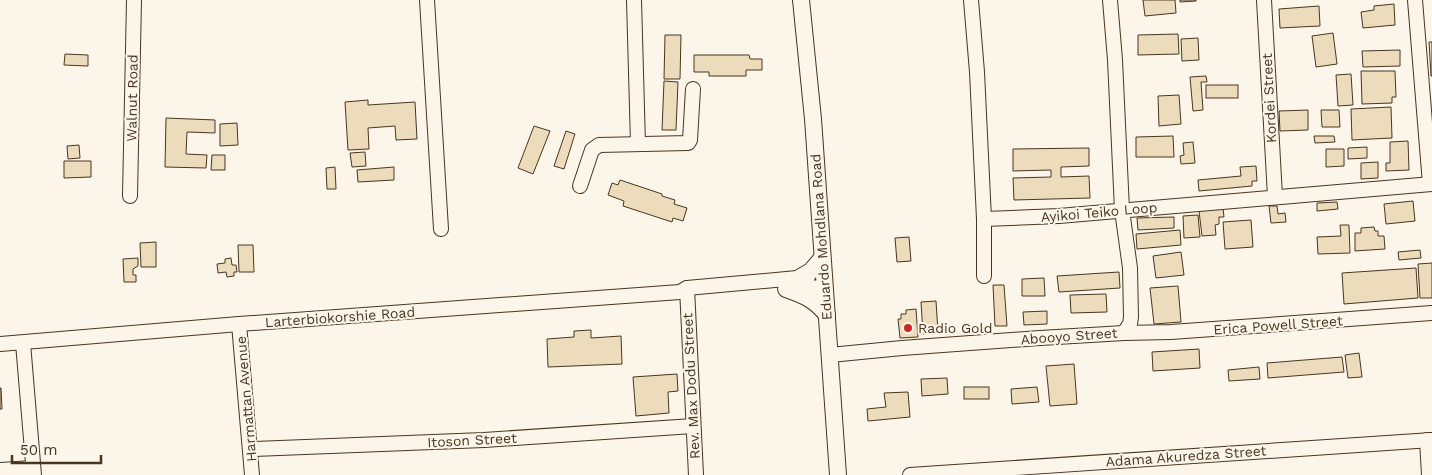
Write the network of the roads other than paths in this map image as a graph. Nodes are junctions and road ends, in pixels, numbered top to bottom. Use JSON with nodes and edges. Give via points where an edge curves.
{"nodes":[{"id":1,"x":134,"y":0,"type":"edge"},
{"id":2,"x":427,"y":0,"type":"edge"},
{"id":3,"x":634,"y":0,"type":"edge"},
{"id":4,"x":801,"y":0,"type":"edge"},
{"id":5,"x":971,"y":0,"type":"edge"},
{"id":6,"x":1110,"y":0,"type":"edge"},
{"id":7,"x":1264,"y":0,"type":"edge"},
{"id":8,"x":1415,"y":0,"type":"edge"},
{"id":9,"x":693,"y":89,"type":"dead end"},
{"id":10,"x":638,"y":144,"type":"junction"},
{"id":11,"x":1431,"y":184,"type":"edge"},
{"id":12,"x":580,"y":186,"type":"dead end"},
{"id":13,"x":130,"y":196,"type":"dead end"},
{"id":14,"x":1275,"y":196,"type":"junction"},
{"id":15,"x":1122,"y":210,"type":"junction"},
{"id":16,"x":984,"y":219,"type":"junction"},
{"id":17,"x":442,"y":229,"type":"dead end"},
{"id":18,"x":822,"y":258,"type":"junction"},
{"id":19,"x":984,"y":276,"type":"dead end"},
{"id":20,"x":799,"y":278,"type":"junction"},
{"id":21,"x":825,"y":281,"type":"junction"},
{"id":22,"x":786,"y":289,"type":"junction"},
{"id":23,"x":685,"y":292,"type":"junction"},
{"id":24,"x":1432,"y":313,"type":"edge"},
{"id":25,"x":827,"y":315,"type":"junction"},
{"id":26,"x":239,"y":324,"type":"junction"},
{"id":27,"x":1124,"y":333,"type":"junction"},
{"id":28,"x":23,"y":342,"type":"junction"},
{"id":29,"x":0,"y":344,"type":"edge"},
{"id":30,"x":830,"y":355,"type":"junction"},
{"id":31,"x":693,"y":426,"type":"junction"},
{"id":32,"x":1429,"y":440,"type":"edge"},
{"id":33,"x":251,"y":449,"type":"junction"},
{"id":34,"x":0,"y":470,"type":"edge"},
{"id":35,"x":33,"y":471,"type":"edge"},
{"id":36,"x":981,"y":473,"type":"edge"},
{"id":37,"x":252,"y":475,"type":"edge"},
{"id":38,"x":696,"y":475,"type":"edge"},
{"id":39,"x":838,"y":475,"type":"edge"},
{"id":40,"x":910,"y":475,"type":"edge"},
{"id":41,"x":1429,"y":475,"type":"edge"}],
"edges":[{"from":1,"to":13,"type":"street","name":"Walnut Road"},
{"from":2,"to":17,"type":"street"},
{"from":3,"to":10,"type":"street"},
{"from":4,"to":18,"type":"main road","name":"Eduardo Mohdlana Road"},
{"from":5,"to":16,"type":"street"},
{"from":6,"to":15,"type":"street","name":"Abooyo Street"},
{"from":7,"to":14,"type":"street","name":"Kordei Street"},
{"from":8,"to":11,"type":"street"},
{"from":9,"to":10,"type":"street","via":[[688,143]]},
{"from":10,"to":12,"type":"street","via":[[594,147]]},
{"from":11,"to":14,"type":"street","name":"Ayikoi Teiko Loop"},
{"from":14,"to":15,"type":"street","name":"Ayikoi Teiko Loop"},
{"from":15,"to":16,"type":"street","name":"Ayikoi Teiko Loop"},
{"from":15,"to":27,"type":"street","name":"Abooyo Street","via":[[1131,305],[1130,324]]},
{"from":16,"to":19,"type":"street"},
{"from":18,"to":20,"type":"main road","via":[[811,271]]},
{"from":18,"to":21,"type":"main road","name":"Eduardo Mohdlana Road"},
{"from":20,"to":21,"type":"street","name":"Larterbiokorshie Road"},
{"from":20,"to":23,"type":"street","name":"Larterbiokorshie Road"},
{"from":21,"to":22,"type":"street","name":"Larterbiokorshie Road"},
{"from":21,"to":25,"type":"main road","name":"Eduardo Mohdlana Road"},
{"from":22,"to":23,"type":"street","name":"Larterbiokorshie Road"},
{"from":22,"to":25,"type":"main road","via":[[811,298]]},
{"from":23,"to":26,"type":"street","name":"Larterbiokorshie Road"},
{"from":23,"to":31,"type":"street","name":"Rev. Max Dodu Street"},
{"from":24,"to":27,"type":"street","name":"Erica Powell Street","via":[[1180,332]]},
{"from":25,"to":30,"type":"main road","name":"Eduardo Mohdlana Road"},
{"from":26,"to":28,"type":"street","name":"Larterbiokorshie Road"},
{"from":26,"to":33,"type":"street","name":"Harmattan Avenue"},
{"from":27,"to":30,"type":"street","name":"Abooyo Street"},
{"from":28,"to":29,"type":"street","name":"Larterbiokorshie Road"},
{"from":28,"to":35,"type":"street"},
{"from":30,"to":39,"type":"main road","name":"Eduardo Mohdlana Road"},
{"from":31,"to":33,"type":"street","name":"Itoson Street","via":[[484,440]]},
{"from":31,"to":38,"type":"street","name":"Rev. Max Dodu Street"},
{"from":32,"to":36,"type":"street","name":"Adama Akuredza Street"},
{"from":32,"to":41,"type":"street"},
{"from":33,"to":37,"type":"street","name":"Harmattan Avenue"},
{"from":34,"to":35,"type":"street"},
{"from":36,"to":40,"type":"street","name":"Adama Akuredza Street"}]}
